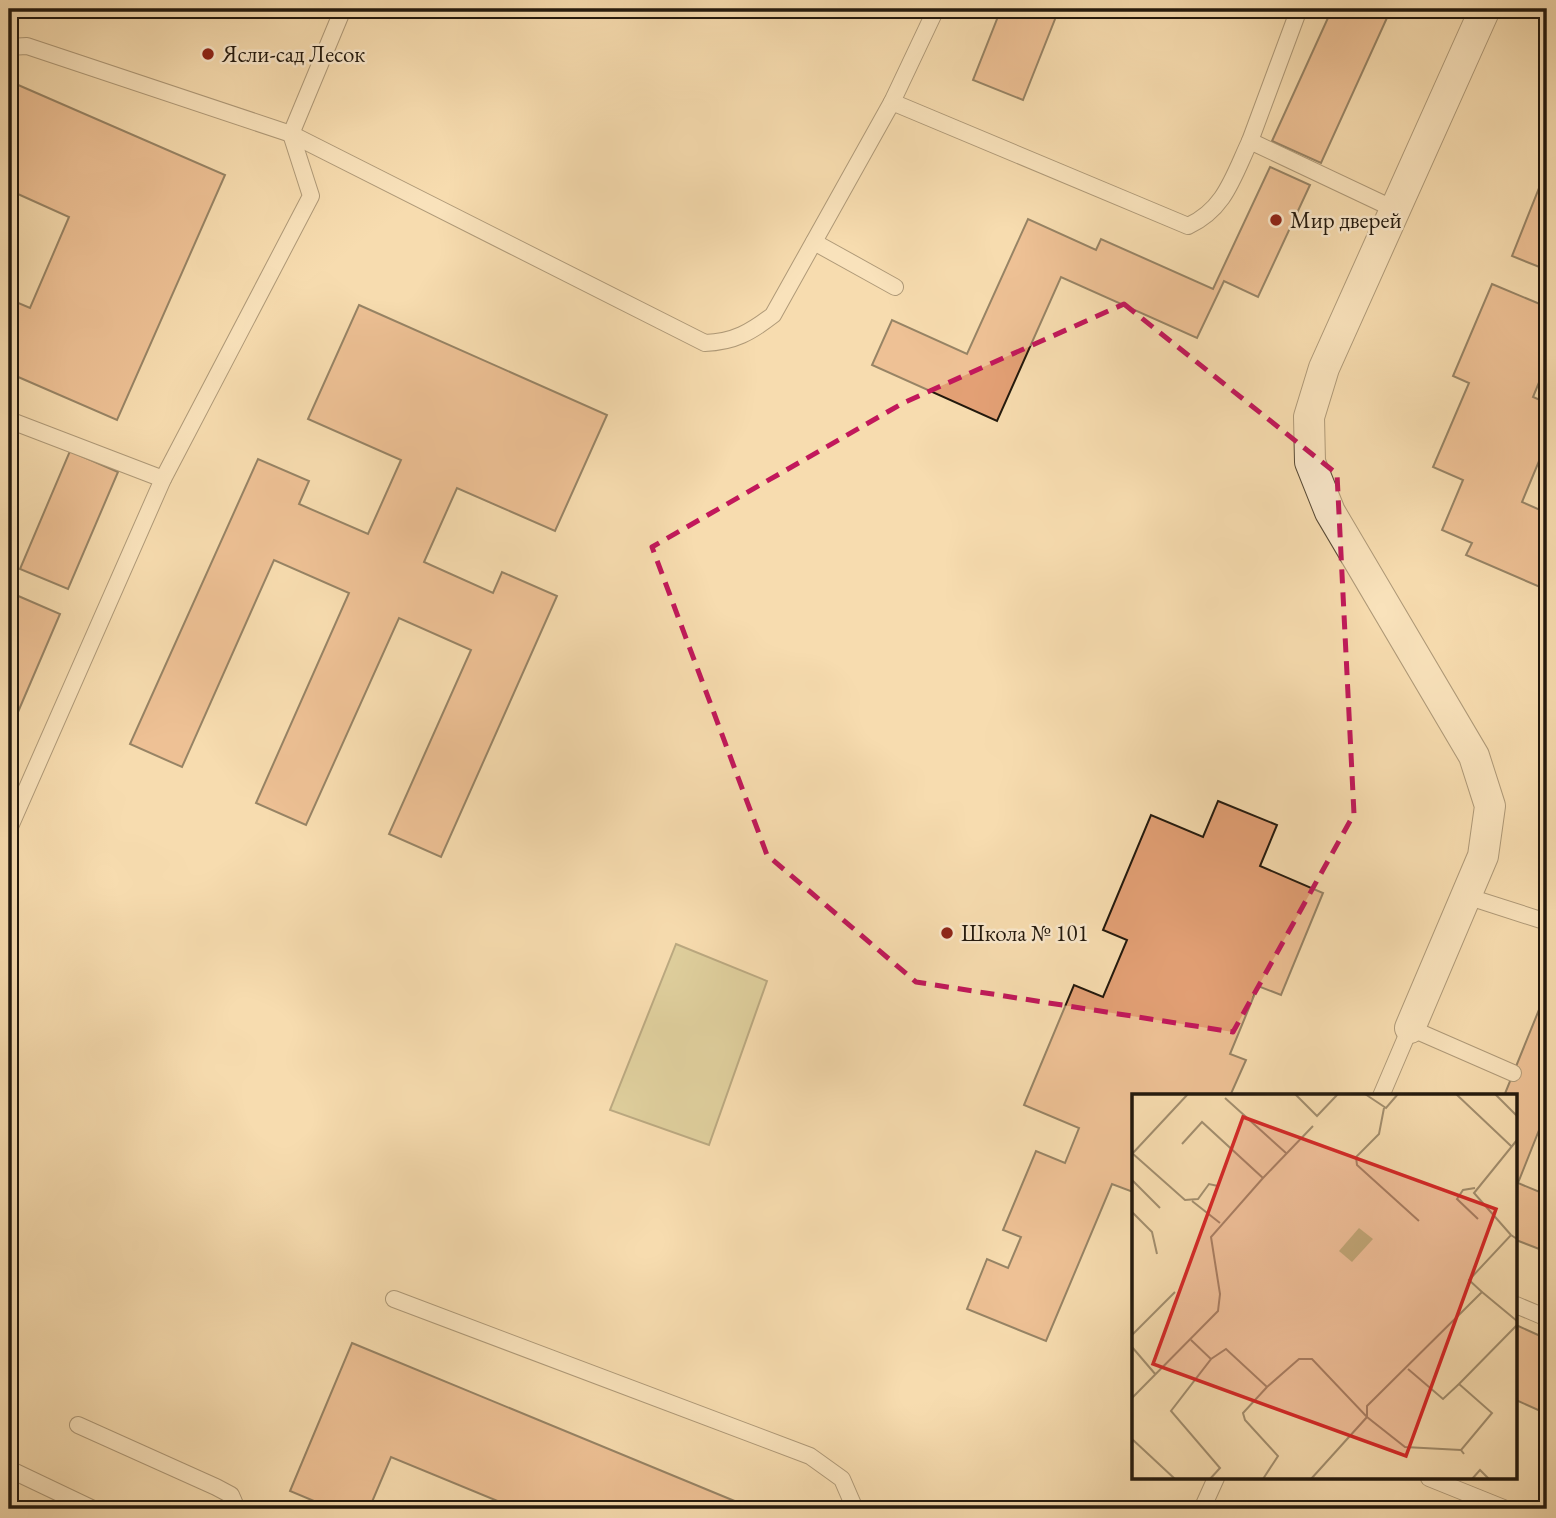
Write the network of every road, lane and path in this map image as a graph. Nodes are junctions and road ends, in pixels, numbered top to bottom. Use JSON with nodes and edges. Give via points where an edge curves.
{"nodes":[{"id":1,"x":342,"y":9,"type":"edge"},
{"id":2,"x":936,"y":9,"type":"edge"},
{"id":3,"x":1299,"y":9,"type":"edge"},
{"id":4,"x":1485,"y":9,"type":"edge"},
{"id":5,"x":9,"y":47,"type":"edge"},
{"id":6,"x":892,"y":102,"type":"junction"},
{"id":7,"x":291,"y":134,"type":"junction"},
{"id":8,"x":1250,"y":141,"type":"junction"},
{"id":9,"x":1394,"y":209,"type":"junction"},
{"id":10,"x":814,"y":242,"type":"junction"},
{"id":11,"x":895,"y":286,"type":"dead end"},
{"id":12,"x":9,"y":420,"type":"edge"},
{"id":13,"x":163,"y":480,"type":"junction"},
{"id":14,"x":9,"y":830,"type":"edge"},
{"id":15,"x":1466,"y":896,"type":"junction"},
{"id":16,"x":1547,"y":922,"type":"edge"},
{"id":17,"x":1410,"y":1028,"type":"junction"},
{"id":18,"x":1513,"y":1073,"type":"dead end"},
{"id":19,"x":1382,"y":1094,"type":"edge"},
{"id":20,"x":394,"y":1299,"type":"dead end"},
{"id":21,"x":1518,"y":1306,"type":"edge"},
{"id":22,"x":1547,"y":1318,"type":"edge"},
{"id":23,"x":78,"y":1425,"type":"dead end"},
{"id":24,"x":9,"y":1469,"type":"edge"},
{"id":25,"x":1215,"y":1480,"type":"edge"},
{"id":26,"x":1434,"y":1480,"type":"edge"},
{"id":27,"x":93,"y":1509,"type":"edge"},
{"id":28,"x":237,"y":1509,"type":"edge"},
{"id":29,"x":855,"y":1509,"type":"edge"},
{"id":30,"x":1202,"y":1509,"type":"edge"},
{"id":31,"x":1506,"y":1509,"type":"edge"}],
"edges":[{"from":1,"to":7,"type":"lane"},
{"from":2,"to":6,"type":"lane"},
{"from":3,"to":8,"type":"lane"},
{"from":4,"to":9,"type":"street"},
{"from":5,"to":7,"type":"lane","via":[[27,46]]},
{"from":6,"to":8,"type":"lane","via":[[1188,226],[1213,212]]},
{"from":6,"to":10,"type":"lane"},
{"from":7,"to":10,"type":"lane","via":[[705,343],[748,335],[773,315]]},
{"from":7,"to":13,"type":"lane","via":[[311,196]]},
{"from":8,"to":9,"type":"lane"},
{"from":9,"to":15,"type":"street","via":[[1324,368],[1309,417],[1310,462],[1329,512],[1474,757],[1490,806],[1483,856]]},
{"from":10,"to":11,"type":"lane"},
{"from":12,"to":13,"type":"lane"},
{"from":13,"to":14,"type":"lane"},
{"from":15,"to":16,"type":"lane"},
{"from":15,"to":17,"type":"street"},
{"from":17,"to":18,"type":"lane"},
{"from":17,"to":19,"type":"lane"},
{"from":20,"to":29,"type":"lane","via":[[810,1456],[842,1479]]},
{"from":21,"to":22,"type":"lane"},
{"from":23,"to":28,"type":"lane","via":[[231,1494]]},
{"from":24,"to":27,"type":"lane"},
{"from":25,"to":30,"type":"lane"},
{"from":26,"to":31,"type":"lane"}]}
